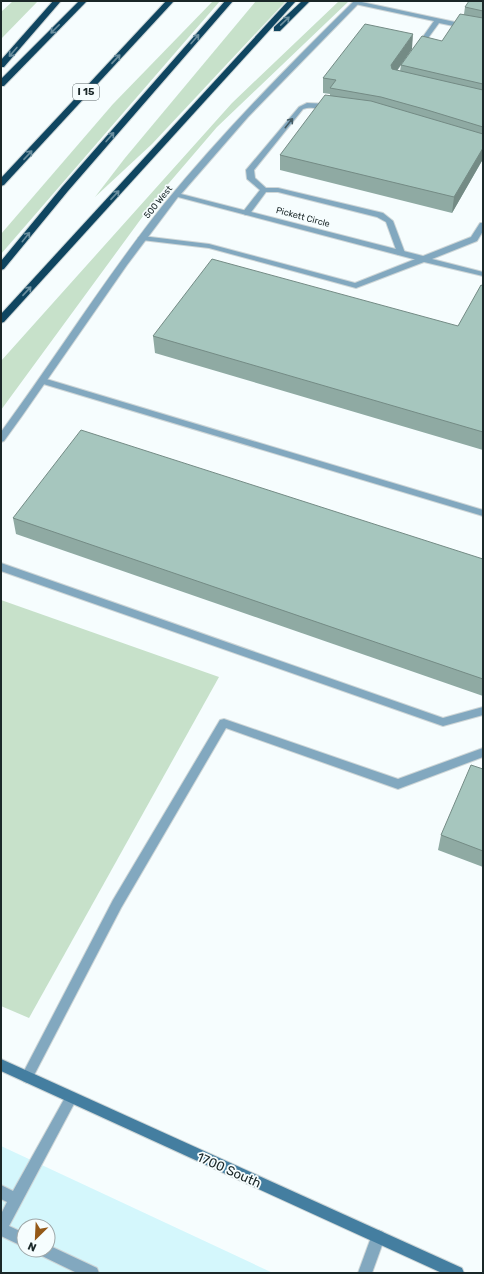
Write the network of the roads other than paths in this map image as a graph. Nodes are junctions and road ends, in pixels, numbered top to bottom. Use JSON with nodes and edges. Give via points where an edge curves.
{"nodes":[{"id":1,"x":57,"y":1,"type":"edge"},
{"id":2,"x":83,"y":1,"type":"edge"},
{"id":3,"x":170,"y":1,"type":"edge"},
{"id":4,"x":229,"y":1,"type":"edge"},
{"id":5,"x":292,"y":1,"type":"edge"},
{"id":6,"x":306,"y":1,"type":"edge"},
{"id":7,"x":357,"y":2,"type":"edge"},
{"id":8,"x":438,"y":20,"type":"junction"},
{"id":9,"x":483,"y":30,"type":"edge"},
{"id":10,"x":416,"y":51,"type":"edge"},
{"id":11,"x":1,"y":65,"type":"edge"},
{"id":12,"x":1,"y":84,"type":"edge"},
{"id":13,"x":206,"y":96,"type":"junction"},
{"id":14,"x":341,"y":108,"type":"edge"},
{"id":15,"x":1,"y":183,"type":"edge"},
{"id":16,"x":264,"y":190,"type":"junction"},
{"id":17,"x":177,"y":195,"type":"junction"},
{"id":18,"x":246,"y":213,"type":"junction"},
{"id":19,"x":483,"y":224,"type":"edge"},
{"id":20,"x":142,"y":238,"type":"junction"},
{"id":21,"x":401,"y":253,"type":"junction"},
{"id":22,"x":424,"y":259,"type":"junction"},
{"id":23,"x":1,"y":267,"type":"edge"},
{"id":24,"x":483,"y":274,"type":"edge"},
{"id":25,"x":1,"y":320,"type":"edge"},
{"id":26,"x":43,"y":381,"type":"junction"},
{"id":27,"x":1,"y":439,"type":"edge"},
{"id":28,"x":483,"y":513,"type":"edge"},
{"id":29,"x":1,"y":567,"type":"edge"},
{"id":30,"x":483,"y":712,"type":"edge"},
{"id":31,"x":483,"y":752,"type":"edge"},
{"id":32,"x":1,"y":1065,"type":"edge"},
{"id":33,"x":27,"y":1077,"type":"junction"},
{"id":34,"x":72,"y":1098,"type":"junction"},
{"id":35,"x":1,"y":1192,"type":"edge"},
{"id":36,"x":16,"y":1200,"type":"junction"},
{"id":37,"x":1,"y":1228,"type":"edge"},
{"id":38,"x":16,"y":1236,"type":"edge"},
{"id":39,"x":378,"y":1237,"type":"junction"},
{"id":40,"x":56,"y":1256,"type":"edge"},
{"id":41,"x":92,"y":1273,"type":"edge"},
{"id":42,"x":364,"y":1273,"type":"edge"},
{"id":43,"x":457,"y":1273,"type":"edge"}],
"edges":[{"from":1,"to":11,"type":"highway","one_way":true},
{"from":2,"to":12,"type":"highway","one_way":true},
{"from":15,"to":3,"type":"highway","number":"I 15","one_way":true},
{"from":23,"to":4,"type":"highway","one_way":true,"via":[[65,189]]},
{"from":5,"to":13,"type":"highway"},
{"from":13,"to":6,"type":"highway","one_way":true},
{"from":7,"to":8,"type":"street"},
{"from":7,"to":17,"type":"street","name":"500 West","via":[[227,135]]},
{"from":8,"to":9,"type":"street"},
{"from":8,"to":10,"type":"street"},
{"from":25,"to":13,"type":"highway","one_way":true},
{"from":16,"to":14,"type":"street","one_way":true,"via":[[252,179],[250,170],[301,108],[308,105]]},
{"from":16,"to":18,"type":"street"},
{"from":16,"to":21,"type":"street","via":[[278,190],[380,215],[389,221]]},
{"from":17,"to":18,"type":"street","name":"Pickett Circle"},
{"from":17,"to":20,"type":"street","name":"500 West"},
{"from":18,"to":21,"type":"street","name":"Pickett Circle"},
{"from":19,"to":22,"type":"street","via":[[474,239]]},
{"from":20,"to":22,"type":"street","via":[[209,246],[356,286]]},
{"from":20,"to":26,"type":"street","name":"500 West"},
{"from":21,"to":22,"type":"street","name":"Pickett Circle"},
{"from":22,"to":24,"type":"street","name":"Pickett Circle"},
{"from":26,"to":27,"type":"street","name":"500 West"},
{"from":26,"to":28,"type":"street"},
{"from":29,"to":30,"type":"street","via":[[443,722]]},
{"from":31,"to":33,"type":"street","via":[[398,784],[224,723],[117,904]]},
{"from":32,"to":33,"type":"street","name":"1700 South"},
{"from":33,"to":34,"type":"street","name":"1700 South"},
{"from":34,"to":36,"type":"street"},
{"from":34,"to":39,"type":"street","name":"1700 South"},
{"from":35,"to":36,"type":"street"},
{"from":36,"to":37,"type":"street"},
{"from":37,"to":38,"type":"street"},
{"from":39,"to":42,"type":"street"},
{"from":39,"to":43,"type":"street","name":"1700 South"},
{"from":40,"to":41,"type":"street"}]}
